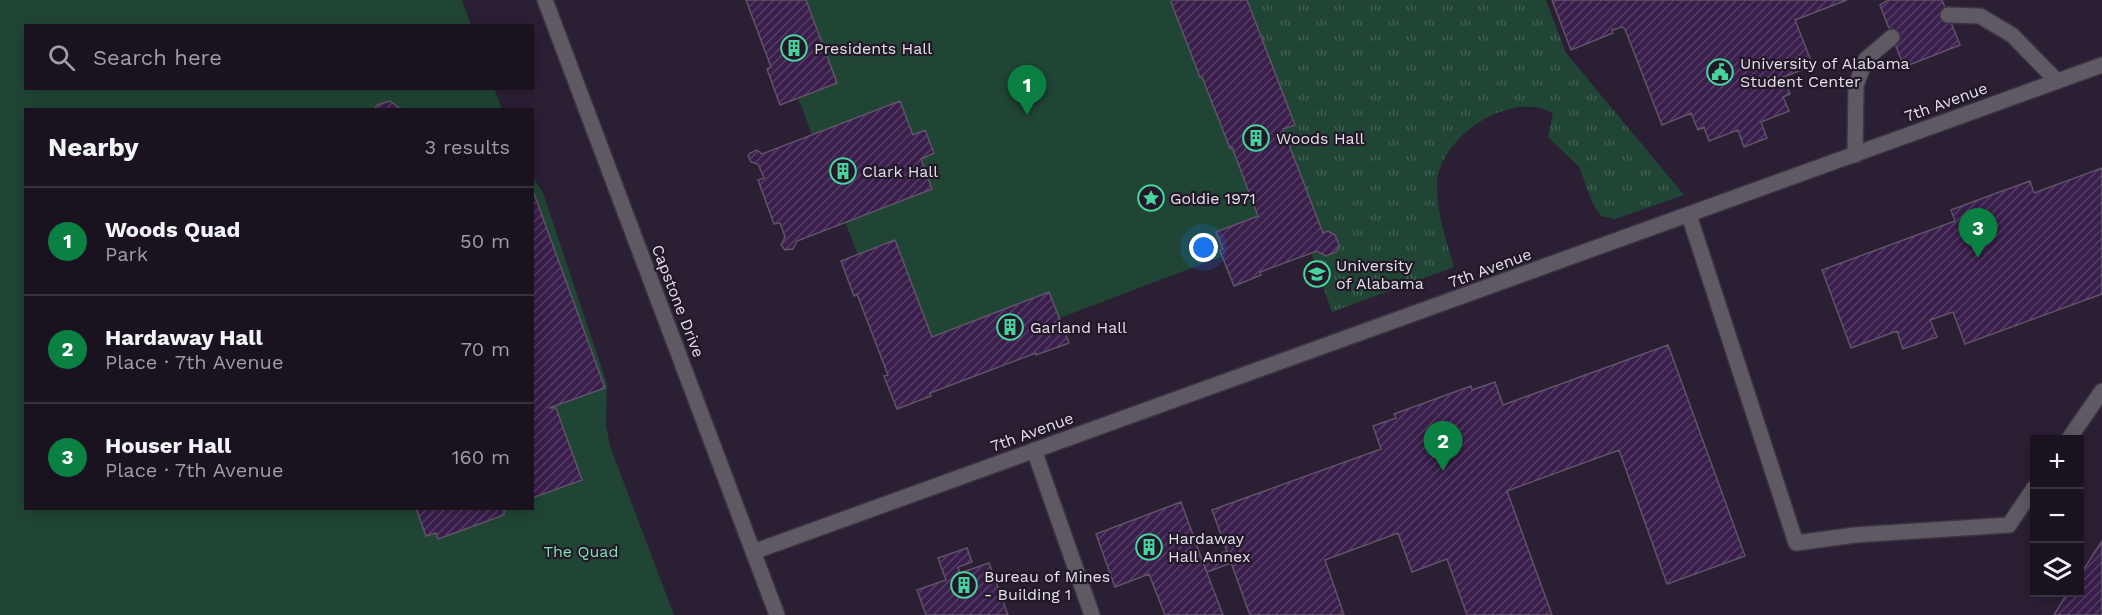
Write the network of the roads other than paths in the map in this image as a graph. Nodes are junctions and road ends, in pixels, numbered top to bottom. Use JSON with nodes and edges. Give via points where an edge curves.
{"nodes":[{"id":1,"x":545,"y":0,"type":"edge"},
{"id":2,"x":1948,"y":15,"type":"dead end"},
{"id":3,"x":1892,"y":37,"type":"dead end"},
{"id":4,"x":2102,"y":65,"type":"edge"},
{"id":5,"x":2057,"y":81,"type":"junction"},
{"id":6,"x":1854,"y":155,"type":"junction"},
{"id":7,"x":1689,"y":215,"type":"junction"},
{"id":8,"x":2102,"y":391,"type":"edge"},
{"id":9,"x":2071,"y":435,"type":"edge"},
{"id":10,"x":1034,"y":450,"type":"junction"},
{"id":11,"x":2033,"y":489,"type":"edge"},
{"id":12,"x":753,"y":552,"type":"junction"},
{"id":13,"x":777,"y":615,"type":"edge"},
{"id":14,"x":1092,"y":615,"type":"edge"}],
"edges":[{"from":1,"to":12,"type":"street","name":"Capstone Drive"},
{"from":2,"to":5,"type":"street","via":[[1980,16],[2004,30]]},
{"from":3,"to":6,"type":"street","via":[[1866,59],[1856,85]]},
{"from":4,"to":5,"type":"street","name":"7th Avenue"},
{"from":5,"to":6,"type":"street","name":"7th Avenue"},
{"from":6,"to":7,"type":"street","name":"7th Avenue"},
{"from":7,"to":10,"type":"street","name":"7th Avenue"},
{"from":7,"to":11,"type":"street","via":[[1796,543],[2008,525]]},
{"from":8,"to":9,"type":"street"},
{"from":10,"to":12,"type":"street","name":"7th Avenue"},
{"from":10,"to":14,"type":"street"},
{"from":12,"to":13,"type":"street","name":"Capstone Drive"}]}
